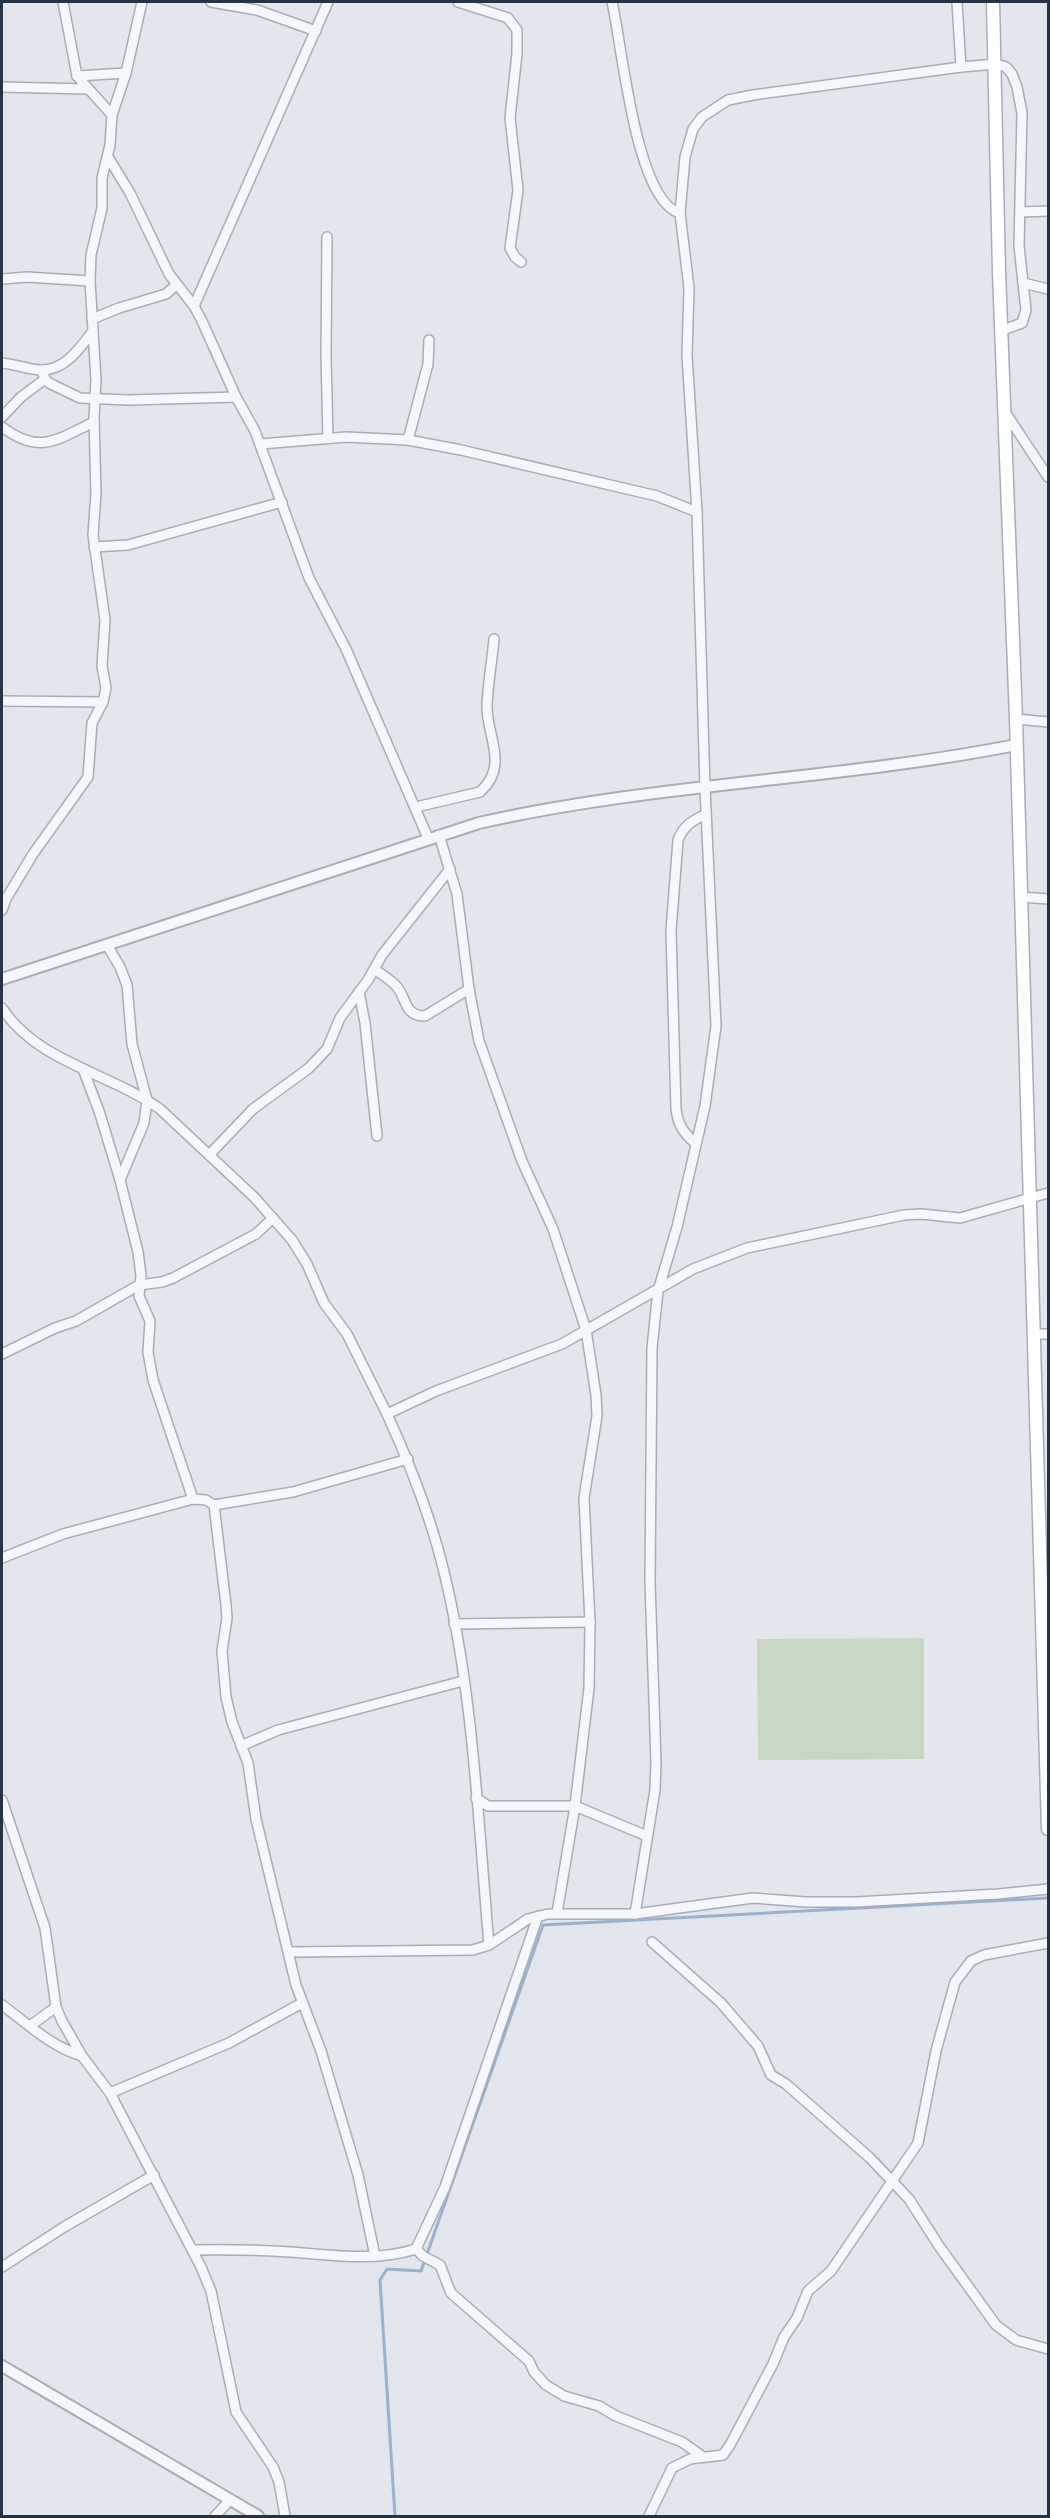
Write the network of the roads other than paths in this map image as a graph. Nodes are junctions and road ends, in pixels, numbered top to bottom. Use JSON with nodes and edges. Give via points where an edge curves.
{"nodes":[{"id":1,"x":63,"y":2,"type":"edge"},
{"id":2,"x":142,"y":2,"type":"edge"},
{"id":3,"x":211,"y":2,"type":"edge"},
{"id":4,"x":328,"y":2,"type":"edge"},
{"id":5,"x":458,"y":2,"type":"edge"},
{"id":6,"x":612,"y":2,"type":"edge"},
{"id":7,"x":957,"y":2,"type":"edge"},
{"id":8,"x":993,"y":2,"type":"edge"},
{"id":9,"x":316,"y":31,"type":"junction"},
{"id":10,"x":996,"y":64,"type":"junction"},
{"id":11,"x":961,"y":67,"type":"junction"},
{"id":12,"x":126,"y":73,"type":"junction"},
{"id":13,"x":77,"y":76,"type":"junction"},
{"id":14,"x":2,"y":87,"type":"edge"},
{"id":15,"x":87,"y":89,"type":"junction"},
{"id":16,"x":112,"y":115,"type":"junction"},
{"id":17,"x":108,"y":158,"type":"junction"},
{"id":18,"x":1048,"y":211,"type":"edge"},
{"id":19,"x":680,"y":213,"type":"junction"},
{"id":20,"x":1020,"y":213,"type":"junction"},
{"id":21,"x":327,"y":237,"type":"dead end"},
{"id":22,"x":521,"y":262,"type":"dead end"},
{"id":23,"x":2,"y":279,"type":"edge"},
{"id":24,"x":90,"y":281,"type":"junction"},
{"id":25,"x":1023,"y":283,"type":"junction"},
{"id":26,"x":176,"y":285,"type":"junction"},
{"id":27,"x":1048,"y":289,"type":"edge"},
{"id":28,"x":194,"y":306,"type":"junction"},
{"id":29,"x":92,"y":319,"type":"junction"},
{"id":30,"x":1003,"y":330,"type":"junction"},
{"id":31,"x":93,"y":331,"type":"junction"},
{"id":32,"x":429,"y":340,"type":"dead end"},
{"id":33,"x":2,"y":363,"type":"edge"},
{"id":34,"x":43,"y":375,"type":"junction"},
{"id":35,"x":236,"y":398,"type":"junction"},
{"id":36,"x":95,"y":399,"type":"junction"},
{"id":37,"x":1005,"y":412,"type":"junction"},
{"id":38,"x":2,"y":417,"type":"edge"},
{"id":39,"x":94,"y":422,"type":"junction"},
{"id":40,"x":2,"y":427,"type":"edge"},
{"id":41,"x":328,"y":438,"type":"junction"},
{"id":42,"x":408,"y":440,"type":"junction"},
{"id":43,"x":261,"y":444,"type":"junction"},
{"id":44,"x":1048,"y":477,"type":"edge"},
{"id":45,"x":282,"y":502,"type":"junction"},
{"id":46,"x":697,"y":512,"type":"junction"},
{"id":47,"x":94,"y":547,"type":"junction"},
{"id":48,"x":494,"y":639,"type":"dead end"},
{"id":49,"x":2,"y":701,"type":"edge"},
{"id":50,"x":103,"y":702,"type":"junction"},
{"id":51,"x":1016,"y":719,"type":"junction"},
{"id":52,"x":1048,"y":722,"type":"edge"},
{"id":53,"x":1016,"y":745,"type":"junction"},
{"id":54,"x":705,"y":788,"type":"junction"},
{"id":55,"x":416,"y":807,"type":"junction"},
{"id":56,"x":706,"y":814,"type":"junction"},
{"id":57,"x":433,"y":837,"type":"junction"},
{"id":58,"x":450,"y":869,"type":"junction"},
{"id":59,"x":1020,"y":897,"type":"junction"},
{"id":60,"x":1048,"y":899,"type":"edge"},
{"id":61,"x":2,"y":910,"type":"edge"},
{"id":62,"x":106,"y":945,"type":"junction"},
{"id":63,"x":374,"y":969,"type":"junction"},
{"id":64,"x":2,"y":979,"type":"edge"},
{"id":65,"x":469,"y":989,"type":"junction"},
{"id":66,"x":359,"y":992,"type":"junction"},
{"id":67,"x":2,"y":1008,"type":"edge"},
{"id":68,"x":83,"y":1069,"type":"junction"},
{"id":69,"x":147,"y":1100,"type":"junction"},
{"id":70,"x":377,"y":1136,"type":"dead end"},
{"id":71,"x":695,"y":1143,"type":"junction"},
{"id":72,"x":209,"y":1155,"type":"junction"},
{"id":73,"x":120,"y":1180,"type":"junction"},
{"id":74,"x":1048,"y":1193,"type":"edge"},
{"id":75,"x":1030,"y":1200,"type":"junction"},
{"id":76,"x":273,"y":1218,"type":"junction"},
{"id":77,"x":139,"y":1285,"type":"junction"},
{"id":78,"x":658,"y":1291,"type":"junction"},
{"id":79,"x":586,"y":1330,"type":"junction"},
{"id":80,"x":1033,"y":1334,"type":"junction"},
{"id":81,"x":1048,"y":1334,"type":"edge"},
{"id":82,"x":2,"y":1354,"type":"edge"},
{"id":83,"x":387,"y":1414,"type":"junction"},
{"id":84,"x":408,"y":1459,"type":"junction"},
{"id":85,"x":193,"y":1499,"type":"junction"},
{"id":86,"x":214,"y":1505,"type":"junction"},
{"id":87,"x":2,"y":1558,"type":"edge"},
{"id":88,"x":590,"y":1622,"type":"junction"},
{"id":89,"x":454,"y":1624,"type":"junction"},
{"id":90,"x":1046,"y":1654,"type":"edge"},
{"id":91,"x":463,"y":1681,"type":"junction"},
{"id":92,"x":241,"y":1746,"type":"junction"},
{"id":93,"x":476,"y":1798,"type":"junction"},
{"id":94,"x":2,"y":1800,"type":"edge"},
{"id":95,"x":575,"y":1806,"type":"junction"},
{"id":96,"x":1048,"y":1830,"type":"edge"},
{"id":97,"x":647,"y":1836,"type":"junction"},
{"id":98,"x":1048,"y":1889,"type":"edge"},
{"id":99,"x":557,"y":1913,"type":"junction"},
{"id":100,"x":635,"y":1914,"type":"junction"},
{"id":101,"x":538,"y":1916,"type":"junction"},
{"id":102,"x":652,"y":1942,"type":"dead end"},
{"id":103,"x":1048,"y":1943,"type":"edge"},
{"id":104,"x":489,"y":1945,"type":"junction"},
{"id":105,"x":289,"y":1952,"type":"junction"},
{"id":106,"x":303,"y":2003,"type":"junction"},
{"id":107,"x":2,"y":2005,"type":"edge"},
{"id":108,"x":56,"y":2007,"type":"junction"},
{"id":109,"x":30,"y":2026,"type":"junction"},
{"id":110,"x":82,"y":2056,"type":"junction"},
{"id":111,"x":110,"y":2093,"type":"junction"},
{"id":112,"x":154,"y":2175,"type":"junction"},
{"id":113,"x":893,"y":2182,"type":"junction"},
{"id":114,"x":416,"y":2249,"type":"junction"},
{"id":115,"x":193,"y":2250,"type":"junction"},
{"id":116,"x":375,"y":2256,"type":"junction"},
{"id":117,"x":2,"y":2267,"type":"edge"},
{"id":118,"x":1048,"y":2349,"type":"edge"},
{"id":119,"x":2,"y":2366,"type":"edge"},
{"id":120,"x":704,"y":2457,"type":"junction"},
{"id":121,"x":230,"y":2500,"type":"junction"},
{"id":122,"x":215,"y":2517,"type":"edge"},
{"id":123,"x":258,"y":2517,"type":"edge"},
{"id":124,"x":285,"y":2517,"type":"edge"},
{"id":125,"x":649,"y":2517,"type":"edge"}],
"edges":[{"from":1,"to":13,"type":"street"},
{"from":2,"to":12,"type":"street"},
{"from":3,"to":9,"type":"street","via":[[257,10]]},
{"from":4,"to":9,"type":"street"},
{"from":5,"to":22,"type":"street","via":[[508,18],[517,30],[510,118],[518,190],[510,248]]},
{"from":6,"to":19,"type":"street","via":[[635,131],[664,205]]},
{"from":7,"to":11,"type":"street"},
{"from":8,"to":10,"type":"main road"},
{"from":9,"to":28,"type":"street"},
{"from":10,"to":11,"type":"street"},
{"from":10,"to":20,"type":"street","via":[[1010,71],[1020,100]]},
{"from":10,"to":30,"type":"main road"},
{"from":11,"to":19,"type":"street","via":[[753,94],[719,105],[693,129],[685,157]]},
{"from":12,"to":13,"type":"street"},
{"from":12,"to":16,"type":"street"},
{"from":13,"to":15,"type":"street"},
{"from":14,"to":15,"type":"street"},
{"from":15,"to":16,"type":"street"},
{"from":16,"to":17,"type":"street"},
{"from":17,"to":24,"type":"street","via":[[102,178],[102,208],[91,255]]},
{"from":17,"to":26,"type":"street"},
{"from":18,"to":20,"type":"street"},
{"from":19,"to":46,"type":"street","via":[[689,288],[687,355]]},
{"from":20,"to":25,"type":"street"},
{"from":21,"to":41,"type":"street"},
{"from":23,"to":24,"type":"street"},
{"from":24,"to":29,"type":"street"},
{"from":25,"to":27,"type":"street"},
{"from":25,"to":30,"type":"street","via":[[1025,317],[1022,323]]},
{"from":26,"to":28,"type":"street"},
{"from":26,"to":29,"type":"street","via":[[166,294]]},
{"from":28,"to":35,"type":"street"},
{"from":29,"to":31,"type":"street"},
{"from":30,"to":37,"type":"main road"},
{"from":31,"to":34,"type":"street","via":[[69,360]]},
{"from":31,"to":36,"type":"street"},
{"from":32,"to":42,"type":"street","via":[[428,364]]},
{"from":33,"to":34,"type":"street"},
{"from":34,"to":36,"type":"street","via":[[75,397]]},
{"from":34,"to":38,"type":"street"},
{"from":35,"to":36,"type":"street"},
{"from":35,"to":43,"type":"street"},
{"from":36,"to":39,"type":"street"},
{"from":37,"to":44,"type":"street"},
{"from":37,"to":51,"type":"main road"},
{"from":39,"to":40,"type":"street","via":[[36,443],[17,439]]},
{"from":39,"to":47,"type":"street"},
{"from":41,"to":42,"type":"street"},
{"from":41,"to":43,"type":"street"},
{"from":42,"to":46,"type":"street","via":[[657,496]]},
{"from":43,"to":45,"type":"street"},
{"from":45,"to":47,"type":"street","via":[[128,545]]},
{"from":45,"to":55,"type":"street","via":[[309,578],[346,649]]},
{"from":46,"to":54,"type":"street"},
{"from":47,"to":50,"type":"street","via":[[105,620]]},
{"from":48,"to":55,"type":"street","via":[[487,707],[496,754],[494,771],[480,792]]},
{"from":49,"to":50,"type":"street"},
{"from":50,"to":61,"type":"street","via":[[92,723],[88,777],[33,854]]},
{"from":51,"to":52,"type":"street"},
{"from":51,"to":53,"type":"main road"},
{"from":53,"to":54,"type":"street"},
{"from":53,"to":59,"type":"main road"},
{"from":54,"to":56,"type":"street"},
{"from":54,"to":57,"type":"street","via":[[555,807]]},
{"from":55,"to":57,"type":"street"},
{"from":56,"to":71,"type":"street","via":[[716,1026],[705,1106]]},
{"from":56,"to":71,"type":"street","via":[[687,824],[678,840],[671,931],[676,1109],[682,1132]]},
{"from":57,"to":58,"type":"street"},
{"from":57,"to":62,"type":"street"},
{"from":58,"to":63,"type":"street"},
{"from":58,"to":65,"type":"street","via":[[457,894]]},
{"from":59,"to":60,"type":"street"},
{"from":59,"to":75,"type":"main road"},
{"from":62,"to":64,"type":"street"},
{"from":62,"to":69,"type":"street","via":[[127,985],[132,1044]]},
{"from":63,"to":65,"type":"street","via":[[396,984],[409,1011],[418,1016]]},
{"from":63,"to":66,"type":"street"},
{"from":65,"to":79,"type":"street","via":[[479,1041],[522,1161],[553,1229]]},
{"from":66,"to":70,"type":"street"},
{"from":66,"to":72,"type":"street","via":[[340,1018],[327,1049],[309,1068],[253,1109]]},
{"from":67,"to":68,"type":"street","via":[[28,1038]]},
{"from":68,"to":69,"type":"street"},
{"from":68,"to":73,"type":"street"},
{"from":69,"to":72,"type":"street"},
{"from":69,"to":73,"type":"street","via":[[144,1123]]},
{"from":71,"to":78,"type":"street"},
{"from":72,"to":76,"type":"street"},
{"from":73,"to":77,"type":"street","via":[[139,1258]]},
{"from":74,"to":75,"type":"street"},
{"from":75,"to":78,"type":"street","via":[[960,1218],[904,1215],[747,1248],[693,1269]]},
{"from":75,"to":80,"type":"main road"},
{"from":76,"to":77,"type":"street","via":[[256,1234],[173,1278]]},
{"from":76,"to":83,"type":"street","via":[[307,1264],[324,1303],[347,1334]]},
{"from":77,"to":82,"type":"street","via":[[76,1321]]},
{"from":77,"to":85,"type":"street","via":[[150,1321],[148,1352],[153,1380]]},
{"from":78,"to":79,"type":"street"},
{"from":78,"to":97,"type":"street","via":[[652,1348],[650,1520],[657,1762]]},
{"from":79,"to":83,"type":"street","via":[[535,1356],[436,1391]]},
{"from":79,"to":88,"type":"street","via":[[597,1416],[584,1498]]},
{"from":80,"to":81,"type":"street"},
{"from":80,"to":90,"type":"main road"},
{"from":83,"to":84,"type":"street"},
{"from":84,"to":86,"type":"street","via":[[293,1492]]},
{"from":84,"to":89,"type":"street","via":[[442,1562]]},
{"from":85,"to":86,"type":"street"},
{"from":85,"to":87,"type":"street","via":[[63,1534]]},
{"from":86,"to":92,"type":"street","via":[[226,1605],[223,1677]]},
{"from":88,"to":89,"type":"street"},
{"from":88,"to":95,"type":"street","via":[[588,1688]]},
{"from":89,"to":91,"type":"street"},
{"from":90,"to":96,"type":"main road"},
{"from":91,"to":92,"type":"street","via":[[278,1730]]},
{"from":91,"to":93,"type":"street"},
{"from":92,"to":105,"type":"street"},
{"from":93,"to":95,"type":"street","via":[[488,1806]]},
{"from":93,"to":104,"type":"street"},
{"from":94,"to":108,"type":"street","via":[[45,1928]]},
{"from":95,"to":97,"type":"street"},
{"from":95,"to":99,"type":"street"},
{"from":97,"to":100,"type":"street"},
{"from":98,"to":100,"type":"street","via":[[856,1902],[753,1898]]},
{"from":99,"to":100,"type":"street"},
{"from":99,"to":101,"type":"street"},
{"from":101,"to":104,"type":"street","via":[[518,1924]]},
{"from":101,"to":114,"type":"street","via":[[445,2187]]},
{"from":102,"to":113,"type":"street","via":[[721,2003],[758,2046],[771,2075]]},
{"from":103,"to":113,"type":"street","via":[[984,1955],[971,1961],[955,1982],[936,2051],[918,2143]]},
{"from":104,"to":105,"type":"street","via":[[473,1950]]},
{"from":105,"to":106,"type":"street"},
{"from":106,"to":111,"type":"street","via":[[229,2043]]},
{"from":106,"to":116,"type":"street","via":[[358,2175]]},
{"from":107,"to":109,"type":"street"},
{"from":108,"to":109,"type":"street"},
{"from":108,"to":110,"type":"street"},
{"from":109,"to":110,"type":"street","via":[[64,2050]]},
{"from":110,"to":111,"type":"street"},
{"from":111,"to":112,"type":"street"},
{"from":112,"to":115,"type":"street"},
{"from":112,"to":117,"type":"street"},
{"from":113,"to":118,"type":"street","via":[[909,2199],[996,2325],[1016,2340]]},
{"from":113,"to":120,"type":"street","via":[[831,2271],[808,2291],[730,2445],[723,2455]]},
{"from":114,"to":116,"type":"street"},
{"from":114,"to":120,"type":"street","via":[[440,2265],[451,2293],[529,2361],[546,2385],[564,2396],[587,2401],[682,2442]]},
{"from":115,"to":116,"type":"street","via":[[246,2249],[344,2258]]},
{"from":115,"to":124,"type":"street","via":[[211,2291],[236,2412],[273,2468]]},
{"from":119,"to":121,"type":"street"},
{"from":120,"to":125,"type":"street","via":[[672,2468]]},
{"from":121,"to":122,"type":"street"},
{"from":121,"to":123,"type":"street"}]}
